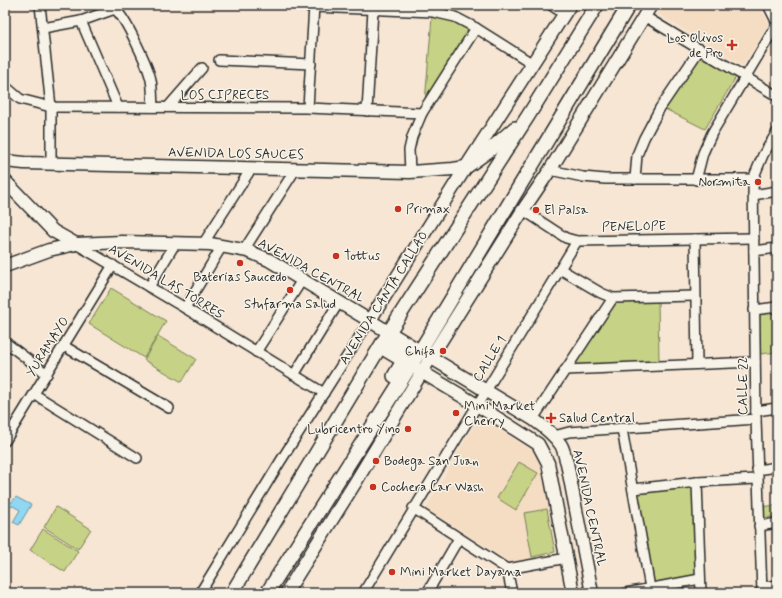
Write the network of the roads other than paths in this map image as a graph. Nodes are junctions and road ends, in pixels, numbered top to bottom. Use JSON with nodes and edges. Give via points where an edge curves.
{"nodes":[{"id":1,"x":40,"y":5,"type":"edge"},
{"id":2,"x":296,"y":5,"type":"edge"},
{"id":3,"x":551,"y":5,"type":"edge"},
{"id":4,"x":597,"y":5,"type":"edge"},
{"id":5,"x":629,"y":5,"type":"edge"},
{"id":6,"x":651,"y":5,"type":"edge"},
{"id":7,"x":768,"y":5,"type":"edge"},
{"id":8,"x":314,"y":6,"type":"edge"},
{"id":9,"x":373,"y":10,"type":"junction"},
{"id":10,"x":567,"y":10,"type":"edge"},
{"id":11,"x":644,"y":16,"type":"junction"},
{"id":12,"x":81,"y":21,"type":"junction"},
{"id":13,"x":777,"y":24,"type":"edge"},
{"id":14,"x":43,"y":28,"type":"junction"},
{"id":15,"x":476,"y":28,"type":"junction"},
{"id":16,"x":700,"y":49,"type":"junction"},
{"id":17,"x":219,"y":60,"type":"dead end"},
{"id":18,"x":311,"y":64,"type":"junction"},
{"id":19,"x":532,"y":64,"type":"junction"},
{"id":20,"x":202,"y":68,"type":"dead end"},
{"id":21,"x":745,"y":77,"type":"junction"},
{"id":22,"x":5,"y":86,"type":"edge"},
{"id":23,"x":777,"y":96,"type":"edge"},
{"id":24,"x":52,"y":107,"type":"junction"},
{"id":25,"x":118,"y":107,"type":"junction"},
{"id":26,"x":153,"y":107,"type":"junction"},
{"id":27,"x":168,"y":107,"type":"junction"},
{"id":28,"x":308,"y":108,"type":"junction"},
{"id":29,"x":367,"y":111,"type":"junction"},
{"id":30,"x":422,"y":112,"type":"junction"},
{"id":31,"x":528,"y":116,"type":"junction"},
{"id":32,"x":776,"y":133,"type":"edge"},
{"id":33,"x":5,"y":161,"type":"edge"},
{"id":34,"x":51,"y":164,"type":"junction"},
{"id":35,"x":466,"y":167,"type":"junction"},
{"id":36,"x":251,"y":169,"type":"junction"},
{"id":37,"x":295,"y":170,"type":"junction"},
{"id":38,"x":550,"y":170,"type":"junction"},
{"id":39,"x":410,"y":172,"type":"junction"},
{"id":40,"x":635,"y":179,"type":"junction"},
{"id":41,"x":696,"y":180,"type":"junction"},
{"id":42,"x":753,"y":180,"type":"junction"},
{"id":43,"x":5,"y":181,"type":"edge"},
{"id":44,"x":777,"y":191,"type":"edge"},
{"id":45,"x":753,"y":195,"type":"junction"},
{"id":46,"x":523,"y":210,"type":"junction"},
{"id":47,"x":754,"y":238,"type":"junction"},
{"id":48,"x":695,"y":239,"type":"junction"},
{"id":49,"x":577,"y":241,"type":"junction"},
{"id":50,"x":76,"y":244,"type":"junction"},
{"id":51,"x":175,"y":244,"type":"junction"},
{"id":52,"x":203,"y":244,"type":"junction"},
{"id":53,"x":222,"y":246,"type":"junction"},
{"id":54,"x":777,"y":248,"type":"edge"},
{"id":55,"x":244,"y":250,"type":"junction"},
{"id":56,"x":754,"y":251,"type":"junction"},
{"id":57,"x":113,"y":265,"type":"junction"},
{"id":58,"x":5,"y":266,"type":"edge"},
{"id":59,"x":560,"y":269,"type":"junction"},
{"id":60,"x":302,"y":280,"type":"junction"},
{"id":61,"x":149,"y":287,"type":"junction"},
{"id":62,"x":695,"y":296,"type":"junction"},
{"id":63,"x":613,"y":298,"type":"junction"},
{"id":64,"x":339,"y":302,"type":"junction"},
{"id":65,"x":777,"y":307,"type":"edge"},
{"id":66,"x":185,"y":308,"type":"junction"},
{"id":67,"x":754,"y":310,"type":"junction"},
{"id":68,"x":370,"y":320,"type":"junction"},
{"id":69,"x":389,"y":332,"type":"junction"},
{"id":70,"x":5,"y":342,"type":"edge"},
{"id":71,"x":64,"y":346,"type":"junction"},
{"id":72,"x":380,"y":347,"type":"junction"},
{"id":73,"x":256,"y":352,"type":"junction"},
{"id":74,"x":426,"y":354,"type":"junction"},
{"id":75,"x":755,"y":362,"type":"junction"},
{"id":76,"x":697,"y":364,"type":"junction"},
{"id":77,"x":412,"y":366,"type":"junction"},
{"id":78,"x":566,"y":370,"type":"junction"},
{"id":79,"x":47,"y":374,"type":"junction"},
{"id":80,"x":294,"y":375,"type":"junction"},
{"id":81,"x":486,"y":391,"type":"junction"},
{"id":82,"x":34,"y":394,"type":"junction"},
{"id":83,"x":324,"y":394,"type":"junction"},
{"id":84,"x":477,"y":406,"type":"junction"},
{"id":85,"x":169,"y":408,"type":"dead end"},
{"id":86,"x":777,"y":408,"type":"edge"},
{"id":87,"x":756,"y":415,"type":"junction"},
{"id":88,"x":533,"y":419,"type":"junction"},
{"id":89,"x":9,"y":426,"type":"edge"},
{"id":90,"x":622,"y":429,"type":"junction"},
{"id":91,"x":554,"y":436,"type":"junction"},
{"id":92,"x":5,"y":441,"type":"edge"},
{"id":93,"x":137,"y":458,"type":"dead end"},
{"id":94,"x":777,"y":467,"type":"edge"},
{"id":95,"x":757,"y":474,"type":"junction"},
{"id":96,"x":697,"y":482,"type":"junction"},
{"id":97,"x":633,"y":489,"type":"junction"},
{"id":98,"x":413,"y":508,"type":"junction"},
{"id":99,"x":777,"y":524,"type":"edge"},
{"id":100,"x":759,"y":526,"type":"junction"},
{"id":101,"x":459,"y":538,"type":"junction"},
{"id":102,"x":566,"y":558,"type":"junction"},
{"id":103,"x":507,"y":569,"type":"junction"},
{"id":104,"x":700,"y":578,"type":"junction"},
{"id":105,"x":777,"y":585,"type":"edge"},
{"id":106,"x":650,"y":588,"type":"junction"},
{"id":107,"x":762,"y":590,"type":"edge"},
{"id":108,"x":200,"y":593,"type":"edge"},
{"id":109,"x":232,"y":593,"type":"edge"},
{"id":110,"x":267,"y":593,"type":"edge"},
{"id":111,"x":286,"y":593,"type":"edge"},
{"id":112,"x":363,"y":593,"type":"edge"},
{"id":113,"x":427,"y":593,"type":"edge"},
{"id":114,"x":512,"y":593,"type":"edge"},
{"id":115,"x":574,"y":593,"type":"edge"},
{"id":116,"x":592,"y":593,"type":"edge"},
{"id":117,"x":626,"y":593,"type":"edge"},
{"id":118,"x":701,"y":593,"type":"edge"}],
"edges":[{"from":1,"to":14,"type":"street"},
{"from":2,"to":8,"type":"street"},
{"from":3,"to":10,"type":"street"},
{"from":4,"to":31,"type":"main road","name":"AVENIDA CANTA CALLAO"},
{"from":5,"to":74,"type":"main road"},
{"from":6,"to":11,"type":"street"},
{"from":7,"to":13,"type":"street"},
{"from":8,"to":9,"type":"street"},
{"from":8,"to":18,"type":"street"},
{"from":9,"to":15,"type":"street","via":[[433,12],[454,17]]},
{"from":9,"to":29,"type":"street"},
{"from":10,"to":19,"type":"street","name":"AVENIDA CANTA CALLAO"},
{"from":11,"to":16,"type":"street"},
{"from":11,"to":38,"type":"street"},
{"from":12,"to":14,"type":"street"},
{"from":12,"to":25,"type":"street"},
{"from":12,"to":26,"type":"street","via":[[112,10],[120,13],[151,78]]},
{"from":13,"to":21,"type":"street"},
{"from":14,"to":24,"type":"street"},
{"from":15,"to":19,"type":"street"},
{"from":15,"to":30,"type":"street"},
{"from":16,"to":21,"type":"street"},
{"from":16,"to":40,"type":"street","via":[[660,108],[644,138],[637,155]]},
{"from":17,"to":18,"type":"street"},
{"from":18,"to":28,"type":"street"},
{"from":19,"to":35,"type":"street","name":"AVENIDA CANTA CALLAO"},
{"from":20,"to":27,"type":"street"},
{"from":21,"to":23,"type":"street"},
{"from":21,"to":41,"type":"street","via":[[712,133]]},
{"from":22,"to":24,"type":"street","name":"LOS CIPRECES","via":[[20,99]]},
{"from":24,"to":25,"type":"street","name":"LOS CIPRECES"},
{"from":24,"to":34,"type":"street"},
{"from":25,"to":26,"type":"street","name":"LOS CIPRECES"},
{"from":26,"to":27,"type":"street","name":"LOS CIPRECES"},
{"from":27,"to":28,"type":"street","name":"LOS CIPRECES"},
{"from":28,"to":29,"type":"street","name":"LOS CIPRECES"},
{"from":29,"to":30,"type":"street","name":"LOS CIPRECES"},
{"from":30,"to":39,"type":"street","via":[[409,150]]},
{"from":31,"to":35,"type":"main road"},
{"from":31,"to":69,"type":"main road","name":"AVENIDA CANTA CALLAO"},
{"from":32,"to":42,"type":"street","via":[[763,155]]},
{"from":33,"to":34,"type":"street","name":"AVENIDA LOS SAUCES"},
{"from":34,"to":36,"type":"street","name":"AVENIDA LOS SAUCES"},
{"from":35,"to":39,"type":"street","name":"AVENIDA LOS SAUCES"},
{"from":35,"to":68,"type":"street","name":"AVENIDA CANTA CALLAO"},
{"from":36,"to":37,"type":"street","name":"AVENIDA LOS SAUCES"},
{"from":36,"to":52,"type":"street"},
{"from":37,"to":39,"type":"street","name":"AVENIDA LOS SAUCES"},
{"from":37,"to":55,"type":"street"},
{"from":38,"to":40,"type":"street","via":[[583,177]]},
{"from":38,"to":46,"type":"street"},
{"from":40,"to":41,"type":"street"},
{"from":41,"to":42,"type":"street"},
{"from":42,"to":45,"type":"street","name":"CALLE 22"},
{"from":43,"to":50,"type":"street","name":"AVENIDA LAS TORRES","via":[[53,231]]},
{"from":44,"to":45,"type":"street"},
{"from":45,"to":47,"type":"street","name":"CALLE 22"},
{"from":46,"to":49,"type":"street","name":"PENELOPE","via":[[566,238]]},
{"from":46,"to":74,"type":"street"},
{"from":47,"to":48,"type":"street","name":"PENELOPE"},
{"from":47,"to":56,"type":"street","name":"CALLE 22"},
{"from":48,"to":49,"type":"street","name":"PENELOPE"},
{"from":48,"to":62,"type":"street"},
{"from":49,"to":59,"type":"street","name":"CALLE 1"},
{"from":50,"to":51,"type":"street","name":"AVENIDA CENTRAL"},
{"from":50,"to":57,"type":"street","name":"AVENIDA LAS TORRES"},
{"from":50,"to":58,"type":"street","name":"AVENIDA CENTRAL","via":[[49,250]]},
{"from":51,"to":52,"type":"street","name":"AVENIDA CENTRAL"},
{"from":51,"to":61,"type":"street"},
{"from":52,"to":53,"type":"street","name":"AVENIDA CENTRAL"},
{"from":53,"to":55,"type":"street","name":"AVENIDA CENTRAL"},
{"from":53,"to":66,"type":"street"},
{"from":54,"to":56,"type":"street"},
{"from":55,"to":60,"type":"street","name":"AVENIDA CENTRAL","via":[[269,260]]},
{"from":56,"to":67,"type":"street","name":"CALLE 22"},
{"from":57,"to":61,"type":"street","name":"AVENIDA LAS TORRES"},
{"from":57,"to":71,"type":"street","name":"YURAMAYO"},
{"from":59,"to":63,"type":"street","via":[[601,294]]},
{"from":59,"to":81,"type":"street","name":"CALLE 1"},
{"from":60,"to":64,"type":"street","name":"AVENIDA CENTRAL"},
{"from":60,"to":73,"type":"street"},
{"from":61,"to":66,"type":"street","name":"AVENIDA LAS TORRES"},
{"from":62,"to":63,"type":"street"},
{"from":62,"to":76,"type":"street"},
{"from":63,"to":78,"type":"street"},
{"from":64,"to":68,"type":"street","name":"AVENIDA CENTRAL"},
{"from":64,"to":80,"type":"street"},
{"from":65,"to":67,"type":"street"},
{"from":66,"to":73,"type":"street","name":"AVENIDA LAS TORRES"},
{"from":67,"to":75,"type":"street","name":"CALLE 22"},
{"from":68,"to":69,"type":"street","name":"AVENIDA CENTRAL"},
{"from":68,"to":83,"type":"street","name":"AVENIDA CANTA CALLAO"},
{"from":69,"to":72,"type":"main road","name":"AVENIDA CANTA CALLAO"},
{"from":69,"to":74,"type":"street","name":"AVENIDA CENTRAL"},
{"from":69,"to":77,"type":"main road"},
{"from":70,"to":79,"type":"street"},
{"from":71,"to":79,"type":"street","name":"YURAMAYO"},
{"from":71,"to":85,"type":"street"},
{"from":72,"to":77,"type":"street"},
{"from":72,"to":109,"type":"main road","name":"AVENIDA CANTA CALLAO"},
{"from":73,"to":80,"type":"street","name":"AVENIDA LAS TORRES"},
{"from":74,"to":77,"type":"main road"},
{"from":74,"to":81,"type":"street","name":"AVENIDA CENTRAL"},
{"from":75,"to":76,"type":"street"},
{"from":75,"to":87,"type":"street","name":"CALLE 22"},
{"from":76,"to":78,"type":"street"},
{"from":77,"to":84,"type":"street"},
{"from":77,"to":110,"type":"main road"},
{"from":77,"to":111,"type":"street","via":[[355,483]]},
{"from":78,"to":88,"type":"street"},
{"from":79,"to":82,"type":"street","name":"YURAMAYO"},
{"from":80,"to":83,"type":"street","name":"AVENIDA LAS TORRES"},
{"from":81,"to":84,"type":"street","name":"CALLE 1"},
{"from":81,"to":88,"type":"street","name":"AVENIDA CENTRAL"},
{"from":82,"to":89,"type":"street","name":"YURAMAYO"},
{"from":82,"to":93,"type":"street"},
{"from":83,"to":108,"type":"street","name":"AVENIDA CANTA CALLAO"},
{"from":84,"to":98,"type":"street","name":"CALLE 1"},
{"from":84,"to":102,"type":"street","via":[[538,444],[548,464]]},
{"from":86,"to":87,"type":"street"},
{"from":87,"to":90,"type":"street"},
{"from":87,"to":95,"type":"street","name":"CALLE 22"},
{"from":88,"to":91,"type":"street","name":"AVENIDA CENTRAL"},
{"from":89,"to":92,"type":"street","name":"YURAMAYO"},
{"from":90,"to":91,"type":"street","via":[[569,432]]},
{"from":90,"to":97,"type":"street"},
{"from":91,"to":116,"type":"street","name":"AVENIDA CENTRAL","via":[[562,446],[567,463]]},
{"from":94,"to":95,"type":"street"},
{"from":95,"to":96,"type":"street"},
{"from":95,"to":100,"type":"street","name":"CALLE 22"},
{"from":96,"to":97,"type":"street"},
{"from":96,"to":104,"type":"street"},
{"from":97,"to":106,"type":"street"},
{"from":98,"to":101,"type":"street"},
{"from":98,"to":112,"type":"street","name":"CALLE 1"},
{"from":99,"to":100,"type":"street"},
{"from":100,"to":107,"type":"street","name":"CALLE 22"},
{"from":101,"to":103,"type":"street"},
{"from":101,"to":113,"type":"street"},
{"from":102,"to":103,"type":"street"},
{"from":102,"to":115,"type":"street"},
{"from":103,"to":114,"type":"street"},
{"from":104,"to":106,"type":"street"},
{"from":104,"to":118,"type":"street"},
{"from":105,"to":107,"type":"street"},
{"from":106,"to":117,"type":"street"}]}
